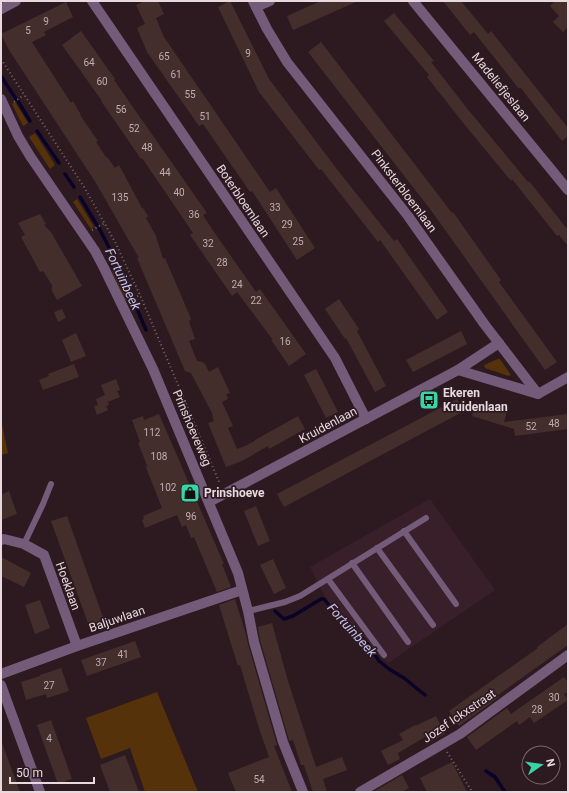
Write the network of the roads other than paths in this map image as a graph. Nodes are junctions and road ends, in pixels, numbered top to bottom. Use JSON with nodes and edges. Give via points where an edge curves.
{"nodes":[{"id":1,"x":16,"y":1,"type":"edge"},
{"id":2,"x":94,"y":1,"type":"edge"},
{"id":3,"x":270,"y":1,"type":"edge"},
{"id":4,"x":413,"y":1,"type":"edge"},
{"id":5,"x":255,"y":4,"type":"edge"},
{"id":6,"x":1,"y":9,"type":"edge"},
{"id":7,"x":1,"y":99,"type":"edge"},
{"id":8,"x":568,"y":190,"type":"edge"},
{"id":9,"x":499,"y":343,"type":"junction"},
{"id":10,"x":458,"y":370,"type":"junction"},
{"id":11,"x":568,"y":376,"type":"edge"},
{"id":12,"x":538,"y":394,"type":"junction"},
{"id":13,"x":366,"y":419,"type":"junction"},
{"id":14,"x":51,"y":484,"type":"dead end"},
{"id":15,"x":209,"y":502,"type":"junction"},
{"id":16,"x":426,"y":518,"type":"dead end"},
{"id":17,"x":404,"y":531,"type":"junction"},
{"id":18,"x":1,"y":540,"type":"edge"},
{"id":19,"x":24,"y":544,"type":"junction"},
{"id":20,"x":377,"y":548,"type":"junction"},
{"id":21,"x":352,"y":563,"type":"junction"},
{"id":22,"x":328,"y":579,"type":"junction"},
{"id":23,"x":242,"y":590,"type":"junction"},
{"id":24,"x":456,"y":604,"type":"dead end"},
{"id":25,"x":248,"y":611,"type":"junction"},
{"id":26,"x":433,"y":625,"type":"dead end"},
{"id":27,"x":408,"y":642,"type":"dead end"},
{"id":28,"x":76,"y":646,"type":"junction"},
{"id":29,"x":384,"y":655,"type":"dead end"},
{"id":30,"x":568,"y":655,"type":"edge"},
{"id":31,"x":1,"y":674,"type":"edge"},
{"id":32,"x":1,"y":685,"type":"edge"},
{"id":33,"x":40,"y":792,"type":"edge"},
{"id":34,"x":303,"y":792,"type":"edge"},
{"id":35,"x":360,"y":792,"type":"edge"}],
"edges":[{"from":1,"to":6,"type":"street"},
{"from":2,"to":13,"type":"street","name":"Boterbloemlaan","via":[[335,358]]},
{"from":3,"to":5,"type":"street"},
{"from":4,"to":8,"type":"street","name":"Madeliefjeslaan"},
{"from":5,"to":9,"type":"street","name":"Pinksterbloemlaan","via":[[287,62],[408,216]]},
{"from":7,"to":15,"type":"street","name":"Prinshoeveweg","via":[[30,156],[104,268],[153,370]]},
{"from":9,"to":10,"type":"street","name":"Kruidenlaan"},
{"from":9,"to":12,"type":"street","name":"Pinksterbloemlaan"},
{"from":10,"to":12,"type":"street"},
{"from":10,"to":13,"type":"street","name":"Kruidenlaan"},
{"from":11,"to":12,"type":"street"},
{"from":13,"to":15,"type":"street","name":"Kruidenlaan"},
{"from":14,"to":19,"type":"lane"},
{"from":15,"to":23,"type":"street","name":"Prinshoeveweg","via":[[234,561]]},
{"from":16,"to":17,"type":"lane"},
{"from":17,"to":20,"type":"lane"},
{"from":17,"to":24,"type":"lane"},
{"from":18,"to":19,"type":"street","name":"Hoeklaan"},
{"from":19,"to":28,"type":"street","name":"Hoeklaan","via":[[44,556]]},
{"from":20,"to":21,"type":"lane"},
{"from":20,"to":26,"type":"lane"},
{"from":21,"to":22,"type":"lane"},
{"from":21,"to":27,"type":"lane"},
{"from":22,"to":25,"type":"lane","via":[[300,596]]},
{"from":22,"to":29,"type":"lane"},
{"from":23,"to":25,"type":"street","name":"Prinshoeveweg"},
{"from":23,"to":28,"type":"street","name":"Baljuwlaan"},
{"from":25,"to":34,"type":"street","name":"Prinshoeveweg","via":[[254,642],[283,742]]},
{"from":28,"to":31,"type":"street","name":"Baljuwlaan"},
{"from":30,"to":35,"type":"street","name":"Jozef Ickxstraat","via":[[460,734]]},
{"from":32,"to":33,"type":"street"}]}
